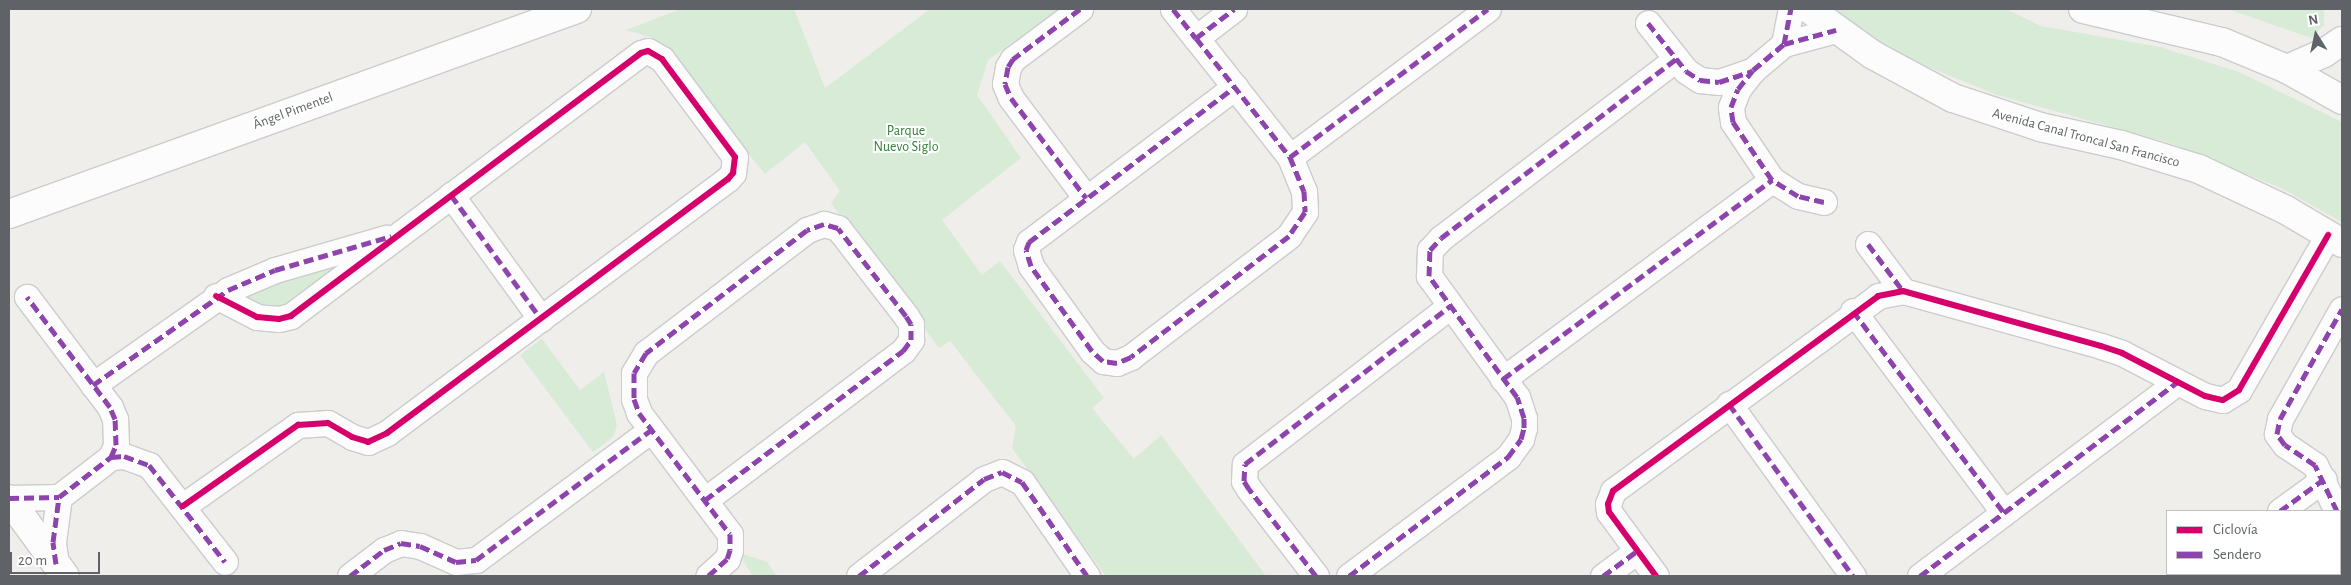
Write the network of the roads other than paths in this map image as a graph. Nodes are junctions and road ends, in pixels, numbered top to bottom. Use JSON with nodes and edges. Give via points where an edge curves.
{"nodes":[{"id":1,"x":577,"y":9,"type":"edge"},
{"id":2,"x":1080,"y":9,"type":"edge"},
{"id":3,"x":1173,"y":9,"type":"edge"},
{"id":4,"x":1234,"y":9,"type":"edge"},
{"id":5,"x":1488,"y":9,"type":"edge"},
{"id":6,"x":1791,"y":9,"type":"edge"},
{"id":7,"x":1809,"y":9,"type":"edge"},
{"id":8,"x":2083,"y":9,"type":"edge"},
{"id":9,"x":1648,"y":23,"type":"dead end"},
{"id":10,"x":1836,"y":30,"type":"junction"},
{"id":11,"x":1196,"y":38,"type":"junction"},
{"id":12,"x":2342,"y":41,"type":"edge"},
{"id":13,"x":1784,"y":44,"type":"junction"},
{"id":14,"x":1676,"y":59,"type":"junction"},
{"id":15,"x":2287,"y":69,"type":"junction"},
{"id":16,"x":1754,"y":70,"type":"junction"},
{"id":17,"x":1235,"y":88,"type":"junction"},
{"id":18,"x":2342,"y":100,"type":"edge"},
{"id":19,"x":1290,"y":157,"type":"junction"},
{"id":20,"x":1772,"y":180,"type":"junction"},
{"id":21,"x":451,"y":195,"type":"junction"},
{"id":22,"x":1086,"y":198,"type":"junction"},
{"id":23,"x":1824,"y":202,"type":"dead end"},
{"id":24,"x":9,"y":214,"type":"edge"},
{"id":25,"x":401,"y":234,"type":"junction"},
{"id":26,"x":2335,"y":239,"type":"edge"},
{"id":27,"x":1868,"y":244,"type":"dead end"},
{"id":28,"x":1903,"y":291,"type":"junction"},
{"id":29,"x":216,"y":296,"type":"junction"},
{"id":30,"x":27,"y":297,"type":"dead end"},
{"id":31,"x":1450,"y":306,"type":"junction"},
{"id":32,"x":2342,"y":309,"type":"edge"},
{"id":33,"x":1853,"y":311,"type":"junction"},
{"id":34,"x":541,"y":318,"type":"junction"},
{"id":35,"x":1503,"y":379,"type":"junction"},
{"id":36,"x":2178,"y":382,"type":"junction"},
{"id":37,"x":93,"y":385,"type":"junction"},
{"id":38,"x":1729,"y":404,"type":"junction"},
{"id":39,"x":651,"y":430,"type":"junction"},
{"id":40,"x":111,"y":457,"type":"junction"},
{"id":41,"x":2324,"y":479,"type":"junction"},
{"id":42,"x":59,"y":497,"type":"junction"},
{"id":43,"x":9,"y":499,"type":"edge"},
{"id":44,"x":705,"y":500,"type":"junction"},
{"id":45,"x":183,"y":506,"type":"junction"},
{"id":46,"x":2281,"y":510,"type":"edge"},
{"id":47,"x":2337,"y":510,"type":"edge"},
{"id":48,"x":2004,"y":513,"type":"junction"},
{"id":49,"x":1637,"y":551,"type":"junction"},
{"id":50,"x":226,"y":562,"type":"dead end"},
{"id":51,"x":61,"y":570,"type":"edge"},
{"id":52,"x":350,"y":576,"type":"edge"},
{"id":53,"x":708,"y":576,"type":"edge"},
{"id":54,"x":859,"y":576,"type":"edge"},
{"id":55,"x":1087,"y":576,"type":"edge"},
{"id":56,"x":1316,"y":576,"type":"edge"},
{"id":57,"x":1349,"y":576,"type":"edge"},
{"id":58,"x":1603,"y":576,"type":"edge"},
{"id":59,"x":1656,"y":576,"type":"edge"},
{"id":60,"x":1853,"y":576,"type":"edge"},
{"id":61,"x":1920,"y":576,"type":"edge"}],
"edges":[{"from":1,"to":24,"type":"street","name":"Ángel Pimentel"},
{"from":2,"to":22,"type":"street","via":[[1013,59],[1005,84],[1011,98]]},
{"from":3,"to":11,"type":"street"},
{"from":4,"to":11,"type":"street"},
{"from":5,"to":19,"type":"street"},
{"from":6,"to":13,"type":"street"},
{"from":7,"to":10,"type":"street","name":"Avenida Canal Troncal San Francisco"},
{"from":8,"to":15,"type":"street","via":[[2222,42]]},
{"from":9,"to":14,"type":"street"},
{"from":10,"to":13,"type":"street"},
{"from":10,"to":26,"type":"street","name":"Avenida Canal Troncal San Francisco","via":[[1914,80],[1953,98],[2040,128],[2121,145],[2199,169],[2286,210]]},
{"from":11,"to":17,"type":"street"},
{"from":12,"to":15,"type":"street","via":[[2324,53]]},
{"from":13,"to":16,"type":"street"},
{"from":14,"to":16,"type":"street","via":[[1692,77],[1708,82],[1719,82]]},
{"from":14,"to":31,"type":"street","via":[[1434,244],[1427,258],[1429,276]]},
{"from":15,"to":18,"type":"street"},
{"from":16,"to":20,"type":"street","via":[[1733,97],[1731,114]]},
{"from":17,"to":19,"type":"street"},
{"from":17,"to":22,"type":"street"},
{"from":19,"to":22,"type":"street","via":[[1299,173],[1306,201],[1296,229],[1131,357],[1117,363],[1097,357],[1027,258],[1026,250],[1034,236]]},
{"from":20,"to":23,"type":"street","via":[[1798,196]]},
{"from":20,"to":35,"type":"street"},
{"from":21,"to":25,"type":"street"},
{"from":21,"to":34,"type":"street"},
{"from":21,"to":34,"type":"street","via":[[633,56],[648,51],[662,58],[731,150],[736,166],[728,179]]},
{"from":25,"to":29,"type":"street","via":[[275,270]]},
{"from":25,"to":29,"type":"street","via":[[291,316],[279,319],[257,317]]},
{"from":26,"to":36,"type":"street","via":[[2239,390],[2222,400],[2214,399]]},
{"from":27,"to":28,"type":"street"},
{"from":28,"to":33,"type":"street","via":[[1878,296]]},
{"from":28,"to":36,"type":"street","via":[[2122,353]]},
{"from":29,"to":37,"type":"street"},
{"from":30,"to":37,"type":"street"},
{"from":31,"to":35,"type":"street"},
{"from":31,"to":56,"type":"street","via":[[1245,464],[1244,481],[1249,489]]},
{"from":32,"to":41,"type":"street","via":[[2278,426],[2280,439],[2315,465]]},
{"from":33,"to":38,"type":"street"},
{"from":33,"to":48,"type":"street"},
{"from":34,"to":45,"type":"street","via":[[378,439],[359,440],[328,423],[298,425]]},
{"from":35,"to":57,"type":"street","via":[[1517,397],[1524,418],[1516,449]]},
{"from":36,"to":48,"type":"street"},
{"from":37,"to":40,"type":"street","via":[[115,419],[116,438]]},
{"from":38,"to":49,"type":"street","via":[[1610,497],[1609,512]]},
{"from":38,"to":60,"type":"street"},
{"from":39,"to":44,"type":"street"},
{"from":39,"to":44,"type":"street","via":[[639,413],[632,385],[634,373],[646,353],[807,230],[824,224],[843,232],[906,316],[911,324],[911,340],[903,351]]},
{"from":39,"to":52,"type":"street","via":[[486,555],[456,562],[420,546],[401,543],[384,550]]},
{"from":40,"to":42,"type":"street"},
{"from":40,"to":45,"type":"street","via":[[137,459],[149,465]]},
{"from":41,"to":46,"type":"street"},
{"from":41,"to":47,"type":"street"},
{"from":42,"to":43,"type":"street"},
{"from":42,"to":51,"type":"street","via":[[53,542]]},
{"from":43,"to":51,"type":"street"},
{"from":44,"to":53,"type":"street","via":[[726,527],[731,542],[727,559]]},
{"from":45,"to":50,"type":"street"},
{"from":48,"to":61,"type":"street"},
{"from":49,"to":58,"type":"street"},
{"from":49,"to":59,"type":"street"},
{"from":54,"to":55,"type":"street","via":[[984,479],[1002,472],[1022,482]]}]}
